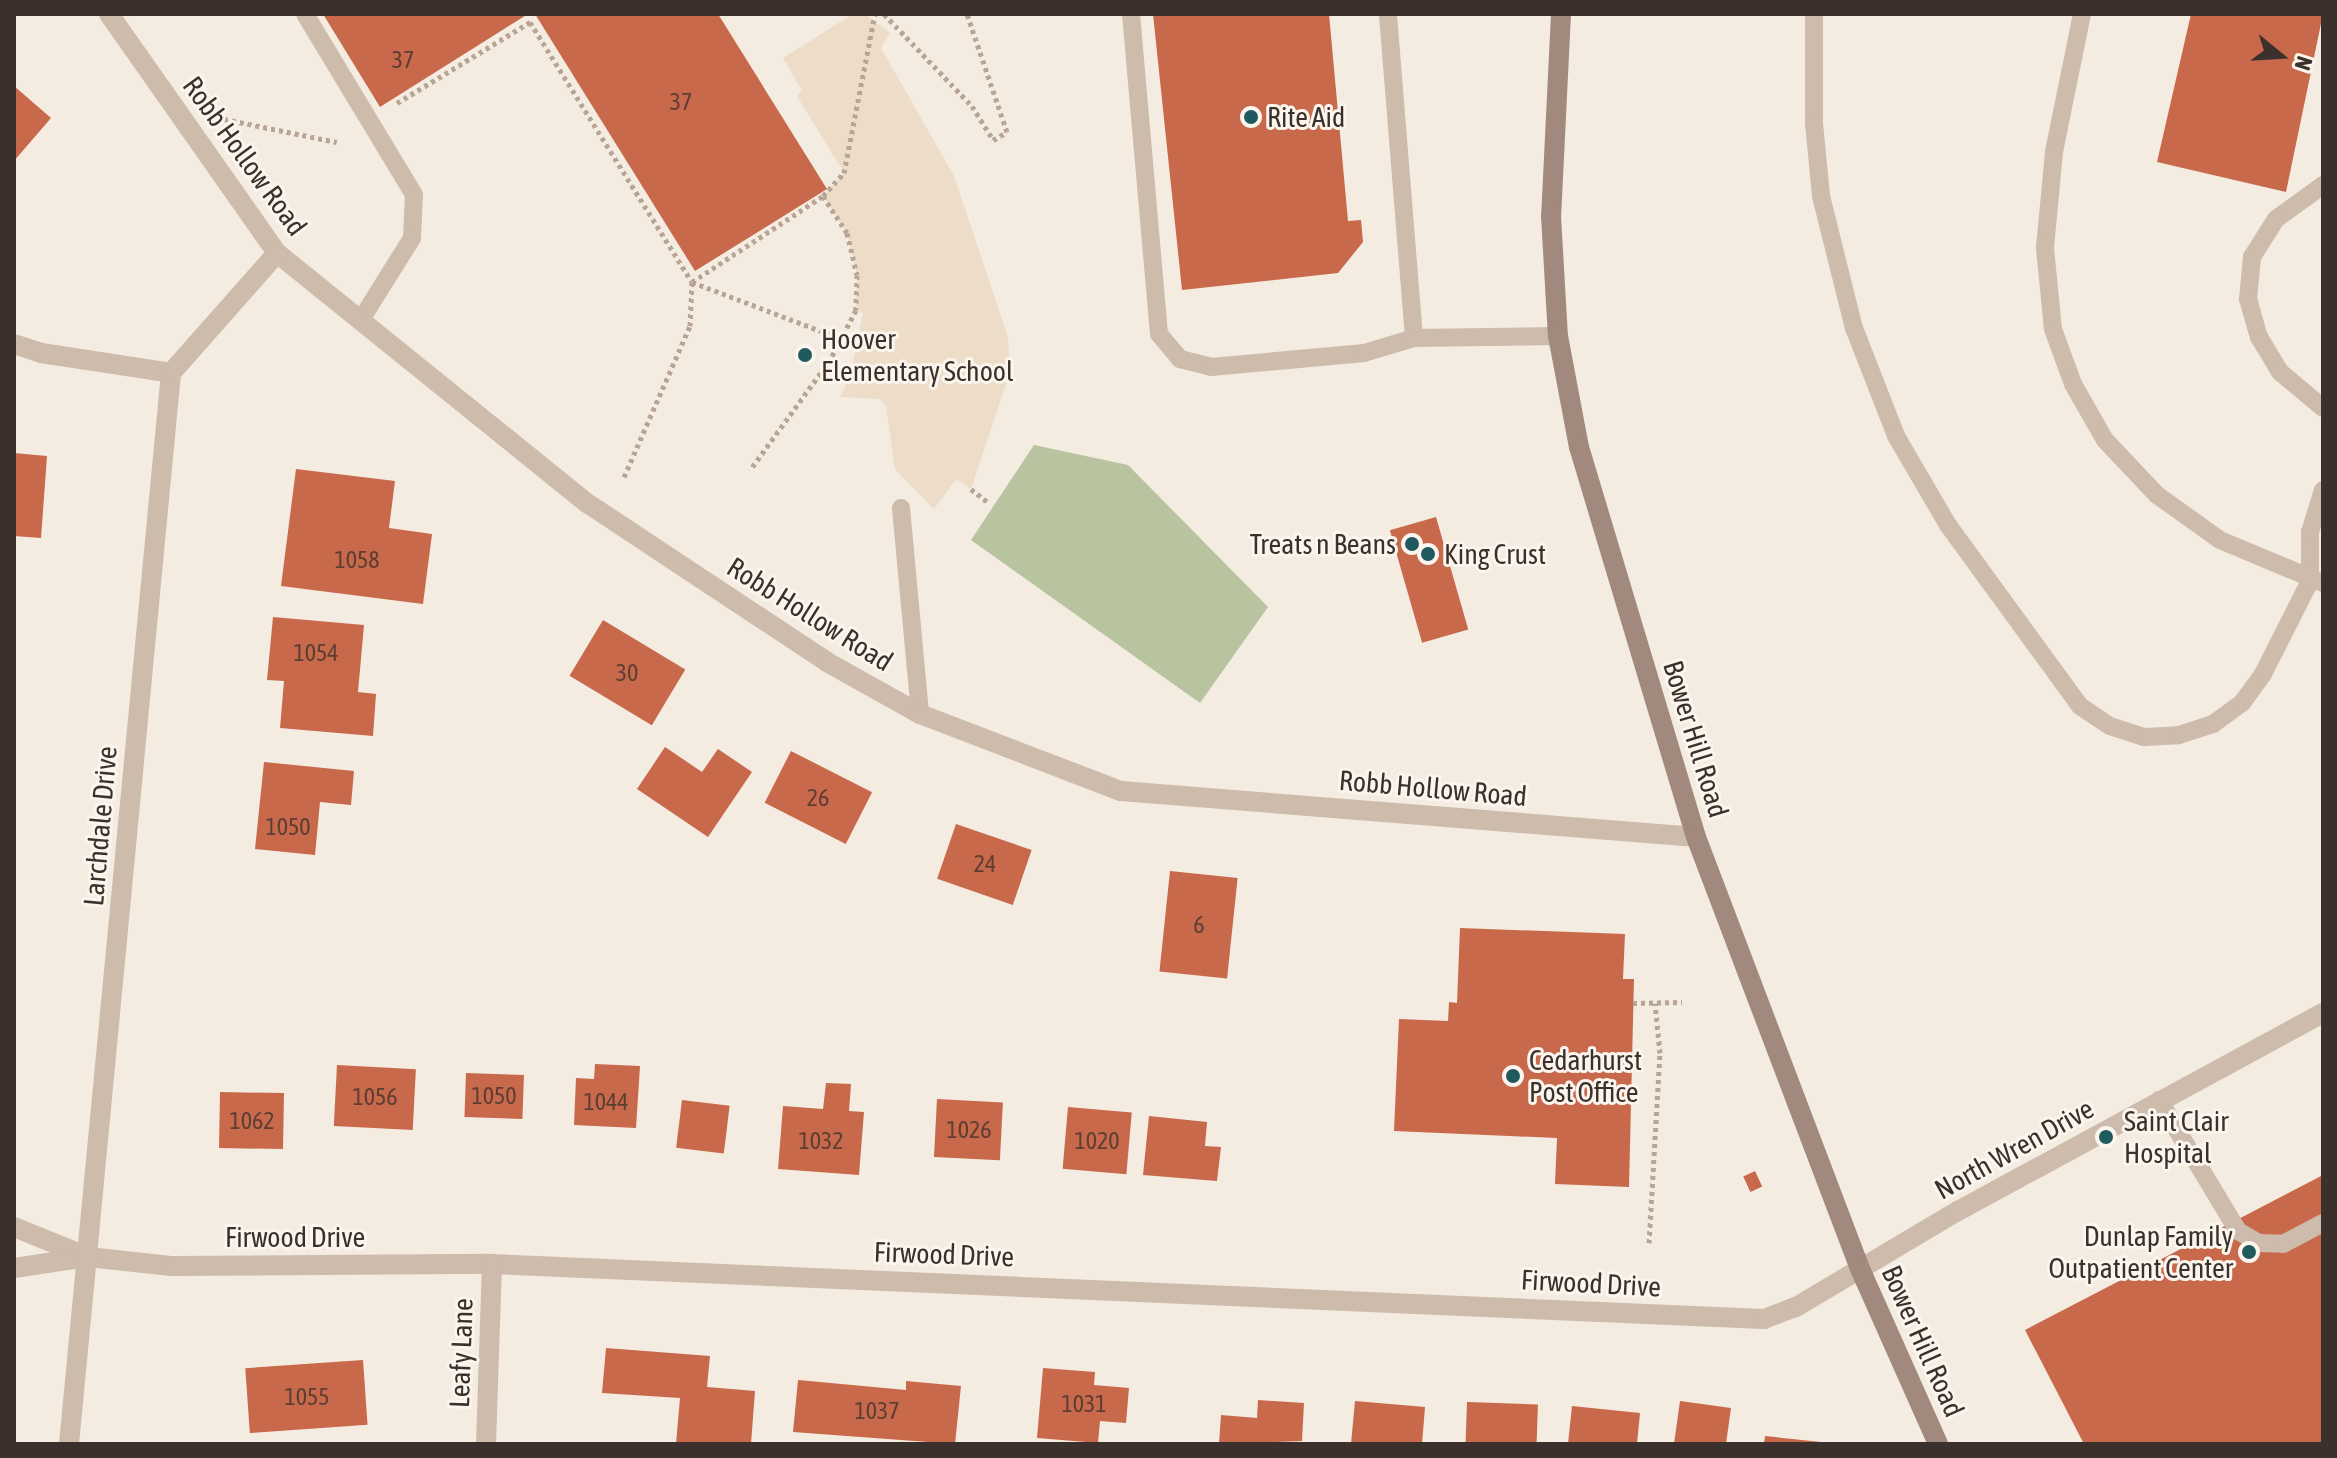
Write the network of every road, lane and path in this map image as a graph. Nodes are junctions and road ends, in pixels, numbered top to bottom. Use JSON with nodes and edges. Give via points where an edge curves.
{"nodes":[{"id":1,"x":109,"y":14,"type":"edge"},
{"id":2,"x":305,"y":14,"type":"edge"},
{"id":3,"x":875,"y":14,"type":"edge"},
{"id":4,"x":884,"y":14,"type":"edge"},
{"id":5,"x":967,"y":14,"type":"edge"},
{"id":6,"x":1131,"y":14,"type":"edge"},
{"id":7,"x":1388,"y":14,"type":"edge"},
{"id":8,"x":1561,"y":14,"type":"edge"},
{"id":9,"x":1814,"y":14,"type":"edge"},
{"id":10,"x":2082,"y":14,"type":"edge"},
{"id":11,"x":386,"y":110,"type":"dead end"},
{"id":12,"x":217,"y":118,"type":"dead end"},
{"id":13,"x":337,"y":142,"type":"dead end"},
{"id":14,"x":2323,"y":185,"type":"edge"},
{"id":15,"x":823,"y":196,"type":"junction"},
{"id":16,"x":277,"y":253,"type":"junction"},
{"id":17,"x":692,"y":282,"type":"junction"},
{"id":18,"x":362,"y":318,"type":"junction"},
{"id":19,"x":1558,"y":336,"type":"junction"},
{"id":20,"x":1414,"y":338,"type":"junction"},
{"id":21,"x":842,"y":339,"type":"junction"},
{"id":22,"x":14,"y":344,"type":"edge"},
{"id":23,"x":171,"y":373,"type":"junction"},
{"id":24,"x":2323,"y":408,"type":"edge"},
{"id":25,"x":750,"y":470,"type":"dead end"},
{"id":26,"x":624,"y":477,"type":"dead end"},
{"id":27,"x":971,"y":489,"type":"dead end"},
{"id":28,"x":2323,"y":490,"type":"edge"},
{"id":29,"x":989,"y":503,"type":"dead end"},
{"id":30,"x":901,"y":508,"type":"dead end"},
{"id":31,"x":2316,"y":582,"type":"edge"},
{"id":32,"x":920,"y":714,"type":"junction"},
{"id":33,"x":1696,"y":837,"type":"junction"},
{"id":34,"x":1682,"y":1002,"type":"dead end"},
{"id":35,"x":1633,"y":1003,"type":"dead end"},
{"id":36,"x":1655,"y":1003,"type":"junction"},
{"id":37,"x":2323,"y":1013,"type":"edge"},
{"id":38,"x":2159,"y":1100,"type":"junction"},
{"id":39,"x":2323,"y":1223,"type":"edge"},
{"id":40,"x":14,"y":1227,"type":"edge"},
{"id":41,"x":1649,"y":1243,"type":"dead end"},
{"id":42,"x":88,"y":1257,"type":"junction"},
{"id":43,"x":492,"y":1264,"type":"junction"},
{"id":44,"x":14,"y":1268,"type":"edge"},
{"id":45,"x":1861,"y":1271,"type":"junction"},
{"id":46,"x":69,"y":1444,"type":"edge"},
{"id":47,"x":486,"y":1444,"type":"edge"},
{"id":48,"x":1938,"y":1444,"type":"edge"}],
"edges":[{"from":1,"to":16,"type":"street","name":"Robb Hollow Road"},
{"from":2,"to":18,"type":"lane","via":[[414,195],[412,238]]},
{"from":3,"to":15,"type":"path","via":[[844,173]]},
{"from":4,"to":5,"type":"path","via":[[972,106],[993,140],[1007,132]]},
{"from":6,"to":20,"type":"lane","via":[[1159,334],[1167,348],[1195,366],[1364,353]]},
{"from":7,"to":20,"type":"lane"},
{"from":8,"to":19,"type":"main road","name":"Bower Hill Road","via":[[1551,216]]},
{"from":9,"to":31,"type":"lane","via":[[1814,123],[1821,196],[1854,328],[1896,436],[1948,525],[2080,706],[2110,726],[2144,737],[2179,735],[2213,724],[2242,703]]},
{"from":10,"to":31,"type":"lane","via":[[2054,152],[2045,248],[2053,329],[2073,384],[2105,440],[2157,495],[2220,540]]},
{"from":11,"to":17,"type":"path","via":[[530,22]]},
{"from":12,"to":13,"type":"path"},
{"from":14,"to":24,"type":"lane","via":[[2276,219],[2252,257],[2248,299],[2259,337],[2280,372]]},
{"from":15,"to":17,"type":"path"},
{"from":15,"to":21,"type":"path","via":[[847,233],[857,275],[856,310]]},
{"from":16,"to":18,"type":"street","name":"Robb Hollow Road"},
{"from":16,"to":23,"type":"street"},
{"from":17,"to":21,"type":"path"},
{"from":17,"to":26,"type":"path","via":[[690,326]]},
{"from":18,"to":32,"type":"street","name":"Robb Hollow Road","via":[[587,503],[827,662]]},
{"from":19,"to":20,"type":"lane"},
{"from":19,"to":33,"type":"main road","name":"Bower Hill Road","via":[[1579,447]]},
{"from":21,"to":25,"type":"path"},
{"from":22,"to":23,"type":"street"},
{"from":23,"to":42,"type":"street","name":"Larchdale Drive"},
{"from":27,"to":29,"type":"path"},
{"from":28,"to":31,"type":"lane","via":[[2310,532]]},
{"from":30,"to":32,"type":"lane"},
{"from":32,"to":33,"type":"street","name":"Robb Hollow Road","via":[[1121,791]]},
{"from":33,"to":45,"type":"main road","name":"Bower Hill Road"},
{"from":34,"to":36,"type":"path"},
{"from":35,"to":36,"type":"path"},
{"from":36,"to":41,"type":"path","via":[[1660,1053]]},
{"from":37,"to":38,"type":"street","name":"North Wren Drive"},
{"from":38,"to":39,"type":"lane","via":[[2238,1231],[2259,1243],[2283,1244]]},
{"from":38,"to":45,"type":"street","name":"North Wren Drive"},
{"from":40,"to":42,"type":"street"},
{"from":42,"to":43,"type":"street","name":"Firwood Drive","via":[[171,1266]]},
{"from":42,"to":44,"type":"street","name":"Firwood Drive"},
{"from":42,"to":46,"type":"street","name":"Larchdale Drive"},
{"from":43,"to":45,"type":"street","name":"Firwood Drive","via":[[1764,1319]]},
{"from":43,"to":47,"type":"street","name":"Leafy Lane"},
{"from":45,"to":48,"type":"main road","name":"Bower Hill Road"}]}
